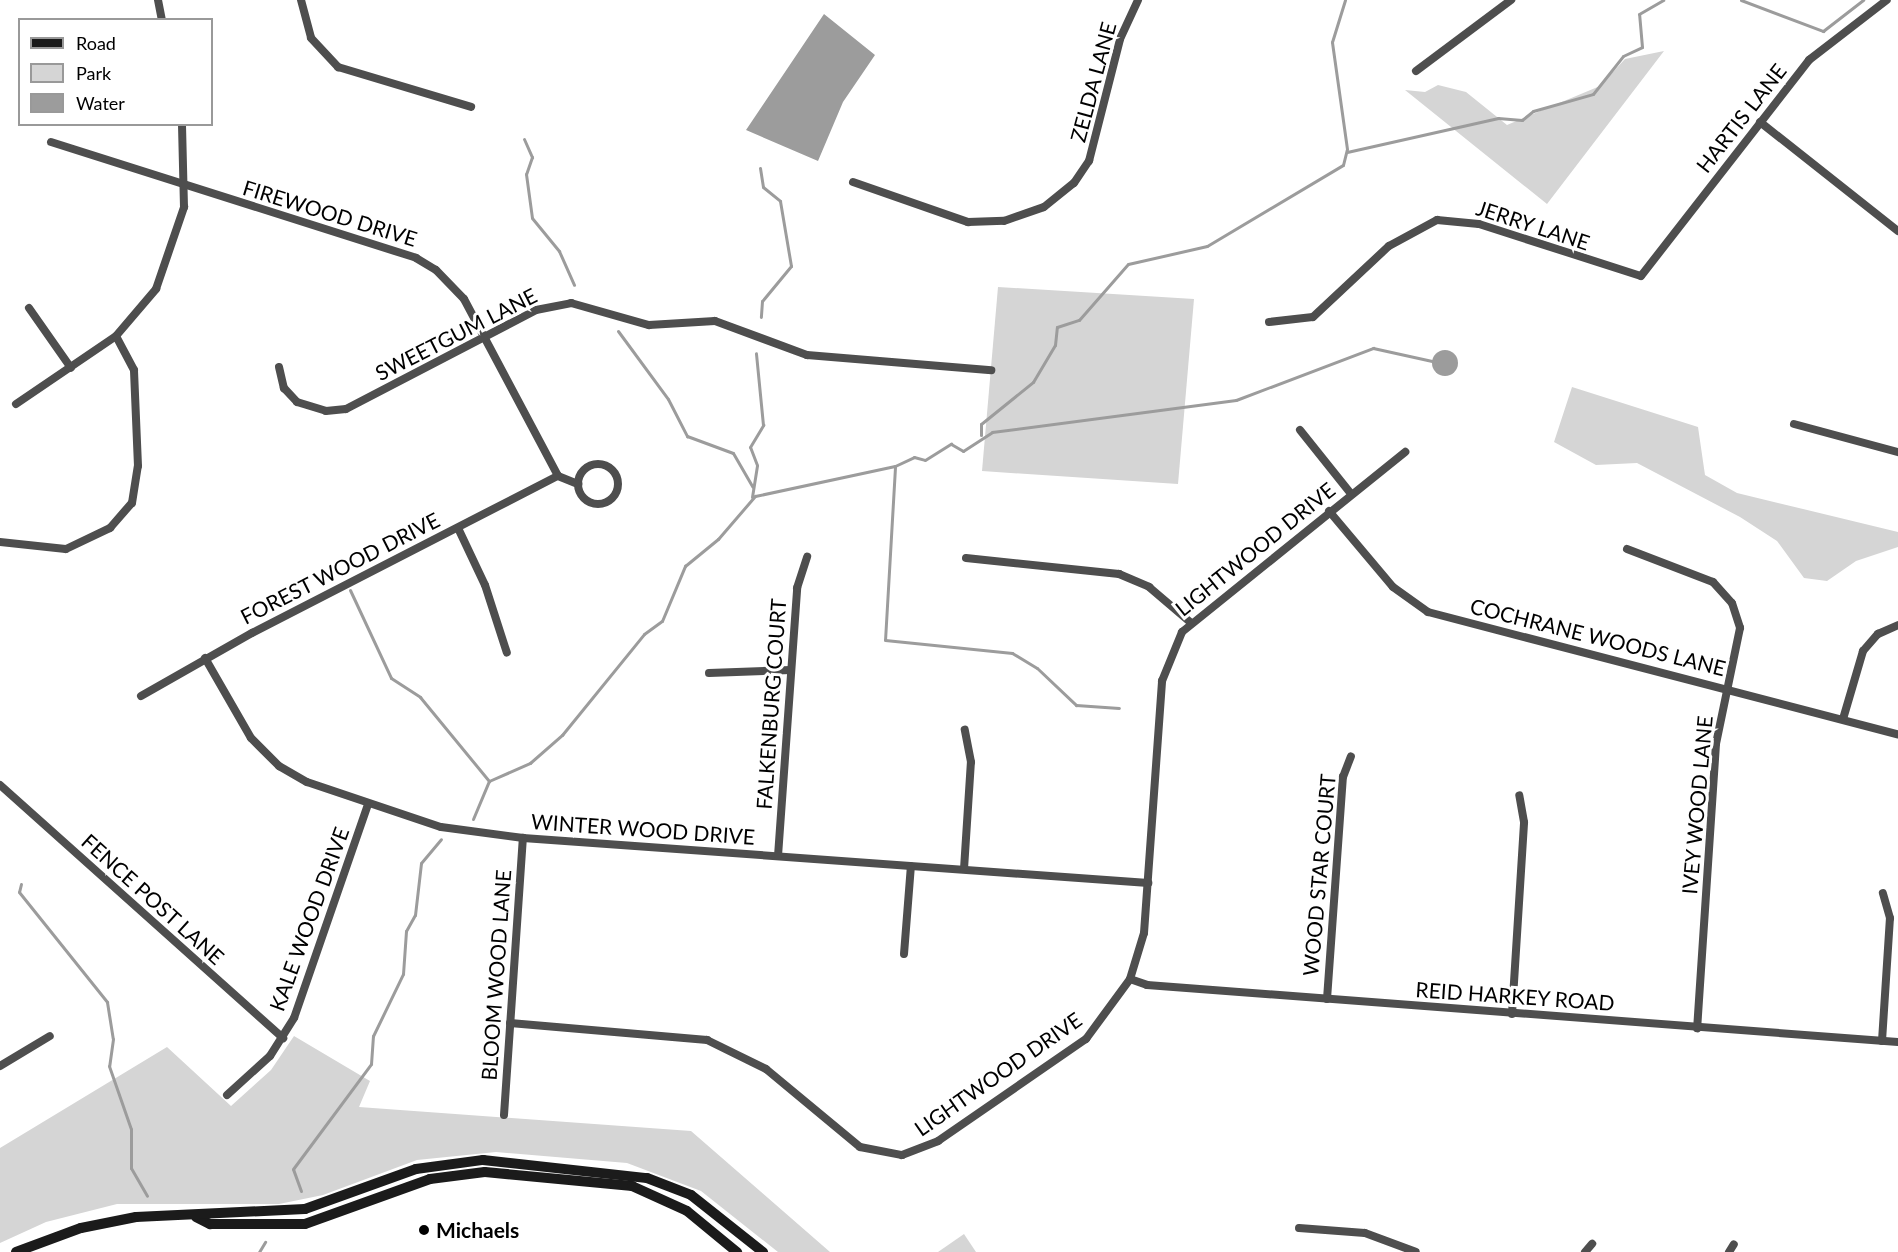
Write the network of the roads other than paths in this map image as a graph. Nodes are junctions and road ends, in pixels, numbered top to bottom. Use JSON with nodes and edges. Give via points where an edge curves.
{"nodes":[{"id":1,"x":159,"y":0,"type":"edge"},
{"id":2,"x":301,"y":0,"type":"edge"},
{"id":3,"x":1138,"y":0,"type":"edge"},
{"id":4,"x":1511,"y":0,"type":"edge"},
{"id":5,"x":1887,"y":0,"type":"edge"},
{"id":6,"x":162,"y":18,"type":"edge"},
{"id":7,"x":1416,"y":71,"type":"dead end"},
{"id":8,"x":471,"y":108,"type":"dead end"},
{"id":9,"x":1760,"y":122,"type":"junction"},
{"id":10,"x":182,"y":126,"type":"edge"},
{"id":11,"x":51,"y":142,"type":"dead end"},
{"id":12,"x":853,"y":182,"type":"dead end"},
{"id":13,"x":186,"y":187,"type":"junction"},
{"id":14,"x":1898,"y":231,"type":"edge"},
{"id":15,"x":1641,"y":276,"type":"joint"},
{"id":16,"x":28,"y":308,"type":"dead end"},
{"id":17,"x":1269,"y":322,"type":"dead end"},
{"id":18,"x":116,"y":336,"type":"junction"},
{"id":19,"x":484,"y":336,"type":"junction"},
{"id":20,"x":279,"y":367,"type":"dead end"},
{"id":21,"x":71,"y":368,"type":"junction"},
{"id":22,"x":991,"y":370,"type":"dead end"},
{"id":23,"x":16,"y":404,"type":"dead end"},
{"id":24,"x":1794,"y":423,"type":"dead end"},
{"id":25,"x":1300,"y":430,"type":"dead end"},
{"id":26,"x":1405,"y":452,"type":"dead end"},
{"id":27,"x":1898,"y":452,"type":"edge"},
{"id":28,"x":558,"y":476,"type":"junction"},
{"id":29,"x":578,"y":484,"type":"junction"},
{"id":30,"x":1351,"y":494,"type":"junction"},
{"id":31,"x":1329,"y":511,"type":"junction"},
{"id":32,"x":458,"y":528,"type":"junction"},
{"id":33,"x":0,"y":542,"type":"edge"},
{"id":34,"x":1627,"y":549,"type":"dead end"},
{"id":35,"x":807,"y":557,"type":"dead end"},
{"id":36,"x":966,"y":558,"type":"dead end"},
{"id":37,"x":1190,"y":622,"type":"junction"},
{"id":38,"x":1898,"y":625,"type":"edge"},
{"id":39,"x":507,"y":653,"type":"dead end"},
{"id":40,"x":205,"y":658,"type":"junction"},
{"id":41,"x":791,"y":670,"type":"junction"},
{"id":42,"x":708,"y":673,"type":"dead end"},
{"id":43,"x":1729,"y":688,"type":"junction"},
{"id":44,"x":141,"y":696,"type":"dead end"},
{"id":45,"x":1843,"y":719,"type":"junction"},
{"id":46,"x":965,"y":730,"type":"dead end"},
{"id":47,"x":1898,"y":734,"type":"edge"},
{"id":48,"x":1351,"y":756,"type":"dead end"},
{"id":49,"x":0,"y":785,"type":"edge"},
{"id":50,"x":1519,"y":795,"type":"dead end"},
{"id":51,"x":368,"y":804,"type":"junction"},
{"id":52,"x":523,"y":838,"type":"junction"},
{"id":53,"x":778,"y":856,"type":"junction"},
{"id":54,"x":911,"y":866,"type":"junction"},
{"id":55,"x":964,"y":869,"type":"junction"},
{"id":56,"x":1148,"y":883,"type":"junction"},
{"id":57,"x":1883,"y":893,"type":"dead end"},
{"id":58,"x":904,"y":954,"type":"dead end"},
{"id":59,"x":1130,"y":980,"type":"junction"},
{"id":60,"x":1327,"y":999,"type":"junction"},
{"id":61,"x":1512,"y":1014,"type":"junction"},
{"id":62,"x":510,"y":1023,"type":"junction"},
{"id":63,"x":1697,"y":1028,"type":"junction"},
{"id":64,"x":50,"y":1036,"type":"dead end"},
{"id":65,"x":283,"y":1038,"type":"junction"},
{"id":66,"x":1882,"y":1041,"type":"junction"},
{"id":67,"x":1898,"y":1042,"type":"edge"},
{"id":68,"x":0,"y":1066,"type":"edge"},
{"id":69,"x":227,"y":1095,"type":"dead end"},
{"id":70,"x":504,"y":1115,"type":"dead end"},
{"id":71,"x":196,"y":1216,"type":"junction"},
{"id":72,"x":1299,"y":1228,"type":"dead end"},
{"id":73,"x":1592,"y":1244,"type":"dead end"},
{"id":74,"x":1734,"y":1244,"type":"dead end"},
{"id":75,"x":16,"y":1252,"type":"edge"},
{"id":76,"x":737,"y":1252,"type":"edge"},
{"id":77,"x":763,"y":1252,"type":"edge"},
{"id":78,"x":1416,"y":1252,"type":"edge"},
{"id":79,"x":1585,"y":1252,"type":"edge"},
{"id":80,"x":1729,"y":1252,"type":"edge"}],
"edges":[{"from":1,"to":6,"type":"street"},
{"from":2,"to":8,"type":"street","via":[[311,38],[338,67]]},
{"from":3,"to":12,"type":"street","name":"ZELDA LANE","via":[[1120,39],[1089,161],[1074,183],[1044,207],[1004,221],[968,222]]},
{"from":4,"to":7,"type":"street"},
{"from":5,"to":9,"type":"street","name":"HARTIS LANE","via":[[1821,48]]},
{"from":9,"to":14,"type":"street"},
{"from":9,"to":15,"type":"street","name":"HARTIS LANE"},
{"from":10,"to":13,"type":"street"},
{"from":11,"to":13,"type":"street","name":"FIREWOOD DRIVE"},
{"from":13,"to":18,"type":"street","via":[[177,238],[164,274]]},
{"from":13,"to":19,"type":"street","name":"FIREWOOD DRIVE","via":[[416,258],[447,279]]},
{"from":15,"to":17,"type":"street","name":"JERRY LANE","via":[[1479,224],[1437,220],[1389,246],[1313,317]]},
{"from":16,"to":21,"type":"street"},
{"from":18,"to":21,"type":"street"},
{"from":18,"to":33,"type":"street","via":[[134,370],[138,466],[132,503],[110,528],[66,549]]},
{"from":19,"to":20,"type":"street","name":"SWEETGUM LANE","via":[[346,409],[326,411],[297,402],[284,388]]},
{"from":19,"to":22,"type":"street","name":"SWEETGUM LANE","via":[[536,310],[571,303],[649,325],[714,321],[807,355]]},
{"from":19,"to":28,"type":"street","name":"FIREWOOD DRIVE"},
{"from":21,"to":23,"type":"street"},
{"from":24,"to":27,"type":"street"},
{"from":25,"to":30,"type":"street"},
{"from":26,"to":30,"type":"street","name":"LIGHTWOOD DRIVE"},
{"from":28,"to":29,"type":"street"},
{"from":28,"to":32,"type":"street","name":"FOREST WOOD DRIVE"},
{"from":29,"to":29,"type":"street","via":[[585,500],[599,504],[613,497],[618,483],[610,468],[599,464],[585,469]]},
{"from":30,"to":31,"type":"street","name":"LIGHTWOOD DRIVE"},
{"from":31,"to":37,"type":"street","name":"LIGHTWOOD DRIVE"},
{"from":31,"to":43,"type":"street","name":"COCHRANE WOODS LANE","via":[[1392,587],[1428,612]]},
{"from":32,"to":39,"type":"street","via":[[485,585]]},
{"from":32,"to":40,"type":"street","name":"FOREST WOOD DRIVE"},
{"from":34,"to":43,"type":"street","name":"IVEY WOOD LANE","via":[[1713,582],[1732,603],[1741,642]]},
{"from":35,"to":41,"type":"street","name":"FALKENBURG COURT","via":[[797,588]]},
{"from":36,"to":37,"type":"street","via":[[1119,574],[1154,591]]},
{"from":37,"to":56,"type":"street","name":"LIGHTWOOD DRIVE","via":[[1162,681]]},
{"from":38,"to":45,"type":"street","via":[[1878,634],[1863,651]]},
{"from":40,"to":44,"type":"street","name":"FOREST WOOD DRIVE"},
{"from":40,"to":51,"type":"street","name":"WINTER WOOD DRIVE","via":[[243,727],[269,758],[307,782]]},
{"from":41,"to":42,"type":"street"},
{"from":41,"to":53,"type":"street","name":"FALKENBURG COURT"},
{"from":43,"to":45,"type":"street","name":"COCHRANE WOODS LANE"},
{"from":43,"to":63,"type":"street","name":"IVEY WOOD LANE","via":[[1716,744]]},
{"from":45,"to":47,"type":"street","name":"COCHRANE WOODS LANE"},
{"from":46,"to":55,"type":"street","via":[[971,762]]},
{"from":48,"to":60,"type":"street","name":"WOOD STAR COURT","via":[[1343,777]]},
{"from":49,"to":65,"type":"street","name":"FENCE POST LANE"},
{"from":50,"to":61,"type":"street","via":[[1524,822]]},
{"from":51,"to":52,"type":"street","name":"WINTER WOOD DRIVE","via":[[448,829]]},
{"from":51,"to":65,"type":"street","name":"KALE WOOD DRIVE","via":[[300,1005]]},
{"from":52,"to":53,"type":"street","name":"WINTER WOOD DRIVE"},
{"from":52,"to":62,"type":"street","name":"BLOOM WOOD LANE"},
{"from":53,"to":54,"type":"street","name":"WINTER WOOD DRIVE"},
{"from":54,"to":55,"type":"street","name":"WINTER WOOD DRIVE"},
{"from":54,"to":58,"type":"street"},
{"from":55,"to":56,"type":"street","name":"WINTER WOOD DRIVE"},
{"from":56,"to":59,"type":"street","name":"LIGHTWOOD DRIVE","via":[[1142,946]]},
{"from":57,"to":66,"type":"street","via":[[1890,918]]},
{"from":59,"to":60,"type":"street","name":"REID HARKEY ROAD"},
{"from":59,"to":62,"type":"street","name":"LIGHTWOOD DRIVE","via":[[1106,1019],[1075,1048],[939,1141],[902,1155],[872,1152],[850,1141],[766,1069],[714,1042]]},
{"from":60,"to":61,"type":"street","name":"REID HARKEY ROAD"},
{"from":61,"to":63,"type":"street","name":"REID HARKEY ROAD"},
{"from":62,"to":70,"type":"street","name":"BLOOM WOOD LANE"},
{"from":63,"to":66,"type":"street","name":"REID HARKEY ROAD"},
{"from":64,"to":68,"type":"street"},
{"from":65,"to":69,"type":"street","name":"KALE WOOD DRIVE","via":[[259,1068]]},
{"from":66,"to":67,"type":"street","name":"REID HARKEY ROAD"},
{"from":71,"to":75,"type":"street","via":[[107,1222]]},
{"from":71,"to":76,"type":"street","via":[[210,1224],[305,1224],[430,1179],[508,1173],[632,1186],[687,1211]]},
{"from":71,"to":77,"type":"street","via":[[305,1209],[416,1169],[483,1160],[621,1172],[654,1180],[691,1195]]},
{"from":72,"to":78,"type":"street","via":[[1365,1233]]},
{"from":73,"to":79,"type":"street"},
{"from":74,"to":80,"type":"street"}]}
